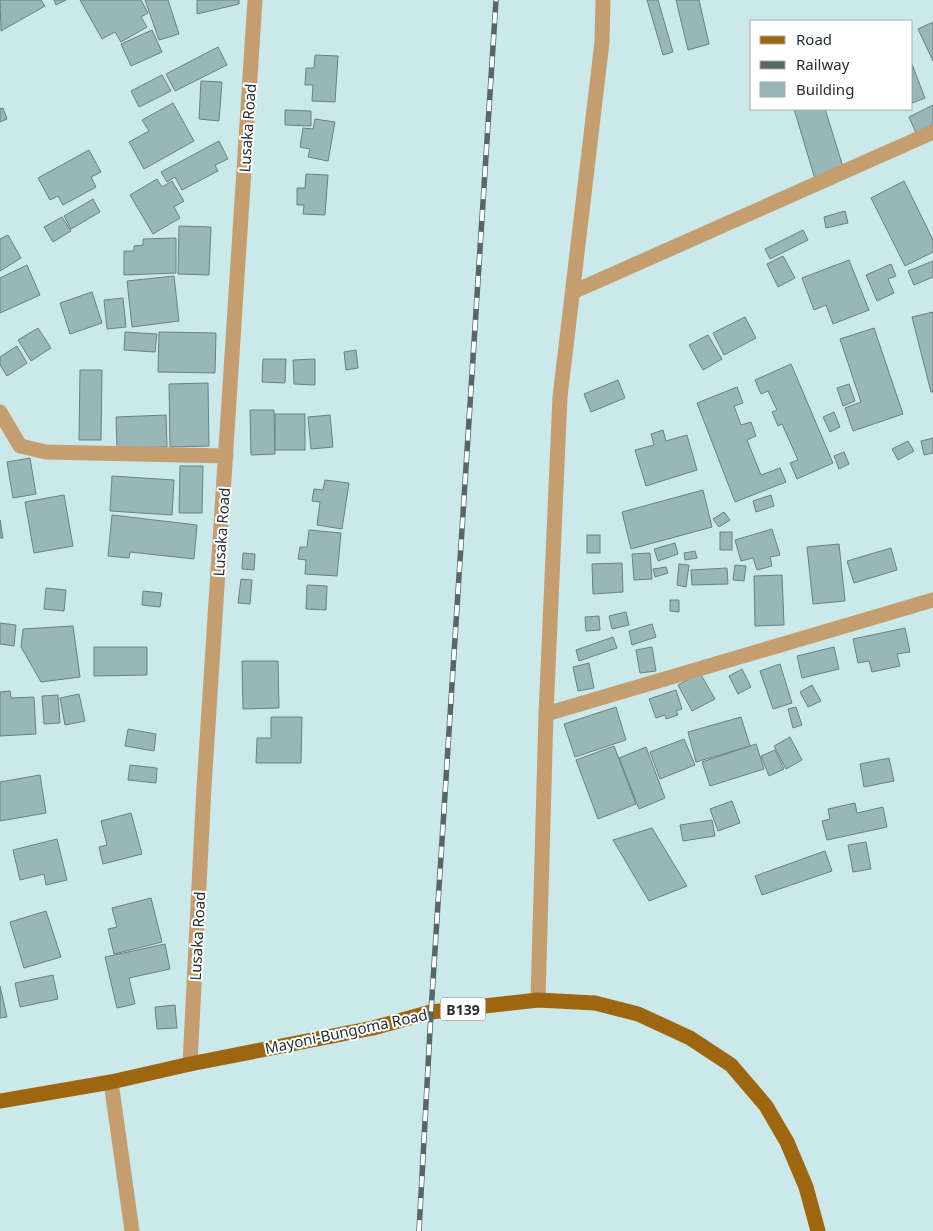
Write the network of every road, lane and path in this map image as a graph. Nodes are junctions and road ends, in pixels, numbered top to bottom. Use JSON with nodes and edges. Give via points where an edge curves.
{"nodes":[{"id":1,"x":255,"y":0,"type":"edge"},
{"id":2,"x":603,"y":0,"type":"edge"},
{"id":3,"x":933,"y":132,"type":"edge"},
{"id":4,"x":573,"y":292,"type":"junction"},
{"id":5,"x":0,"y":412,"type":"edge"},
{"id":6,"x":226,"y":456,"type":"junction"},
{"id":7,"x":933,"y":600,"type":"edge"},
{"id":8,"x":546,"y":714,"type":"junction"},
{"id":9,"x":538,"y":1000,"type":"junction"},
{"id":10,"x":190,"y":1064,"type":"junction"},
{"id":11,"x":111,"y":1082,"type":"junction"},
{"id":12,"x":0,"y":1101,"type":"edge"},
{"id":13,"x":132,"y":1231,"type":"edge"},
{"id":14,"x":818,"y":1231,"type":"edge"}],
"edges":[{"from":1,"to":6,"type":"street","name":"Lusaka Road"},
{"from":2,"to":4,"type":"street","via":[[602,42]]},
{"from":3,"to":4,"type":"street"},
{"from":4,"to":8,"type":"street","via":[[560,397]]},
{"from":5,"to":6,"type":"street","via":[[20,446],[46,452]]},
{"from":6,"to":10,"type":"street","name":"Lusaka Road"},
{"from":7,"to":8,"type":"street"},
{"from":8,"to":9,"type":"street"},
{"from":9,"to":10,"type":"main road","name":"Mayoni-Bungoma Road","number":"B139","via":[[431,1012],[373,1028]]},
{"from":9,"to":14,"type":"main road","name":"Mayoni-Bungoma Road","number":"B139","via":[[595,1003],[638,1014],[690,1038],[731,1065],[766,1106],[787,1142],[806,1187]]},
{"from":10,"to":11,"type":"main road","name":"Mayoni-Bungoma Road","number":"B139"},
{"from":11,"to":12,"type":"main road","name":"Mayoni-Bungoma Road","number":"B139"},
{"from":11,"to":13,"type":"street"}]}
